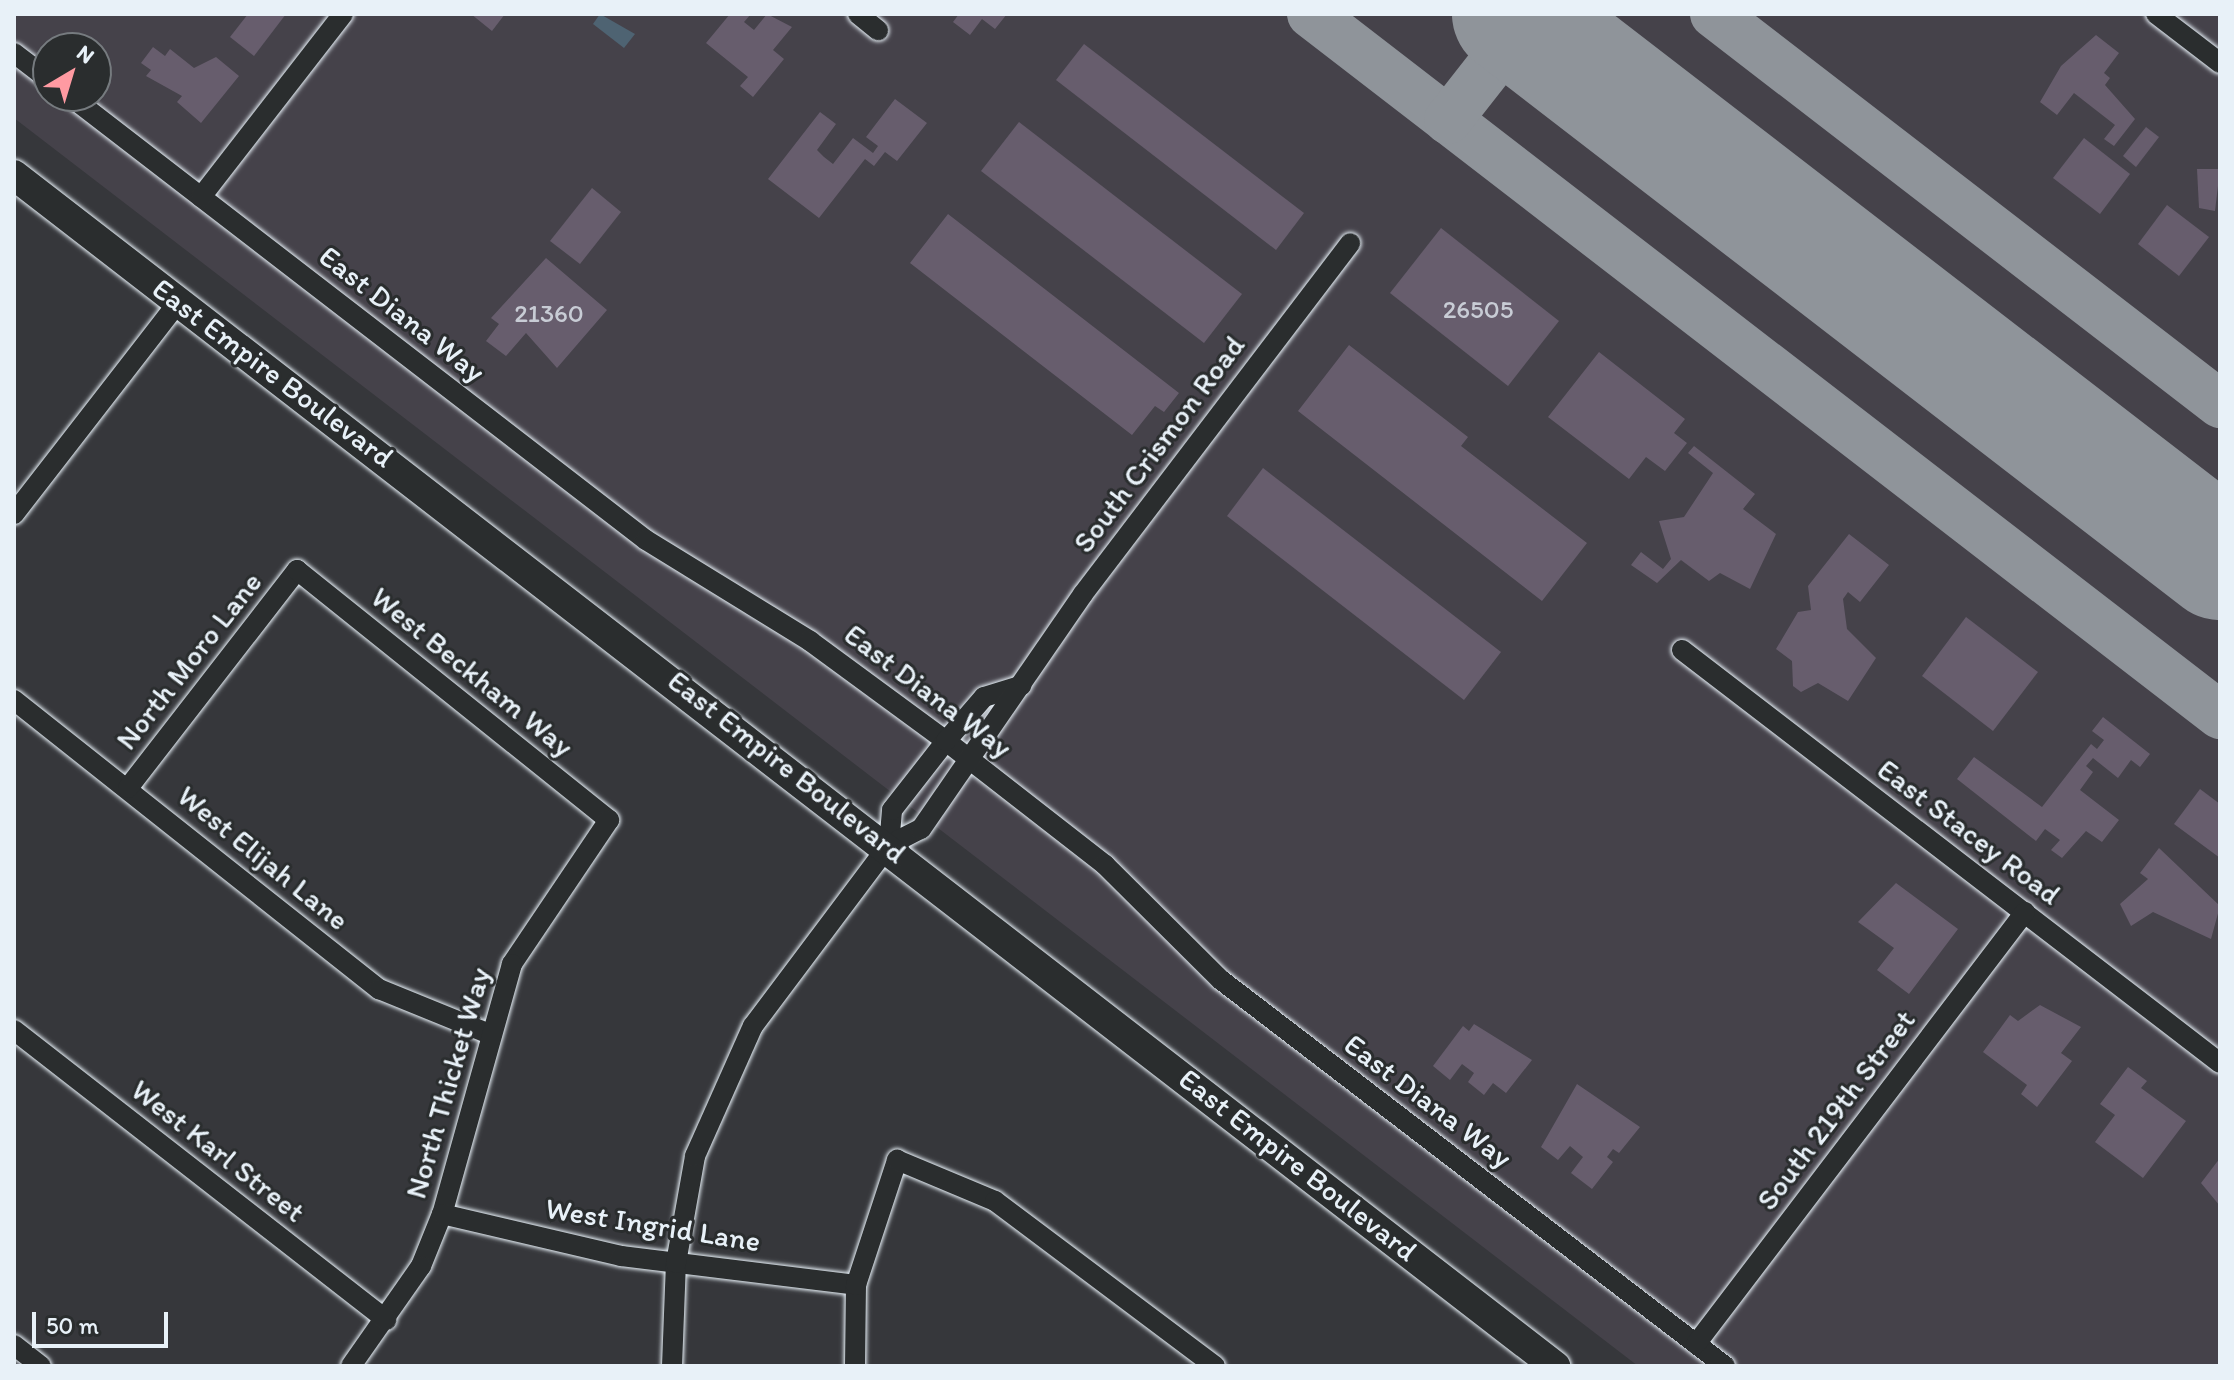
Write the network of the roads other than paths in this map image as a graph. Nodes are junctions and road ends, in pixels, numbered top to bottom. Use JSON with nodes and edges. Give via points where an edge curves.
{"nodes":[{"id":1,"x":343,"y":14,"type":"edge"},
{"id":2,"x":858,"y":14,"type":"edge"},
{"id":3,"x":2156,"y":14,"type":"edge"},
{"id":4,"x":878,"y":30,"type":"dead end"},
{"id":5,"x":14,"y":53,"type":"edge"},
{"id":6,"x":2220,"y":63,"type":"edge"},
{"id":7,"x":32,"y":67,"type":"edge"},
{"id":8,"x":91,"y":112,"type":"edge"},
{"id":9,"x":14,"y":175,"type":"edge"},
{"id":10,"x":201,"y":197,"type":"junction"},
{"id":11,"x":1350,"y":243,"type":"dead end"},
{"id":12,"x":179,"y":301,"type":"junction"},
{"id":13,"x":14,"y":514,"type":"edge"},
{"id":14,"x":297,"y":570,"type":"joint"},
{"id":15,"x":1682,"y":650,"type":"dead end"},
{"id":16,"x":1021,"y":686,"type":"junction"},
{"id":17,"x":14,"y":700,"type":"edge"},
{"id":18,"x":946,"y":741,"type":"junction"},
{"id":19,"x":971,"y":760,"type":"junction"},
{"id":20,"x":128,"y":788,"type":"junction"},
{"id":21,"x":609,"y":820,"type":"joint"},
{"id":22,"x":889,"y":845,"type":"junction"},
{"id":23,"x":2025,"y":912,"type":"junction"},
{"id":24,"x":14,"y":1030,"type":"edge"},
{"id":25,"x":490,"y":1034,"type":"junction"},
{"id":26,"x":2220,"y":1063,"type":"edge"},
{"id":27,"x":442,"y":1214,"type":"junction"},
{"id":28,"x":676,"y":1263,"type":"junction"},
{"id":29,"x":856,"y":1285,"type":"junction"},
{"id":30,"x":386,"y":1320,"type":"junction"},
{"id":31,"x":1696,"y":1344,"type":"junction"},
{"id":32,"x":14,"y":1345,"type":"edge"},
{"id":33,"x":41,"y":1366,"type":"edge"},
{"id":34,"x":351,"y":1366,"type":"edge"},
{"id":35,"x":672,"y":1366,"type":"edge"},
{"id":36,"x":855,"y":1366,"type":"edge"},
{"id":37,"x":1215,"y":1366,"type":"edge"},
{"id":38,"x":1555,"y":1366,"type":"edge"},
{"id":39,"x":1725,"y":1366,"type":"edge"}],
"edges":[{"from":1,"to":10,"type":"street"},
{"from":2,"to":4,"type":"street"},
{"from":3,"to":6,"type":"street"},
{"from":5,"to":7,"type":"street"},
{"from":8,"to":10,"type":"street","name":"East Diana Way"},
{"from":9,"to":12,"type":"street","name":"East Empire Boulevard"},
{"from":10,"to":18,"type":"street","name":"East Diana Way","via":[[646,540],[810,641]]},
{"from":11,"to":16,"type":"street","name":"South Crismon Road"},
{"from":12,"to":13,"type":"street"},
{"from":12,"to":22,"type":"street","name":"East Empire Boulevard"},
{"from":14,"to":20,"type":"street","name":"North Moro Lane"},
{"from":14,"to":21,"type":"street","name":"West Beckham Way"},
{"from":15,"to":23,"type":"street","name":"East Stacey Road"},
{"from":16,"to":18,"type":"street","via":[[984,697]]},
{"from":16,"to":19,"type":"street","name":"South Crismon Road"},
{"from":17,"to":20,"type":"street","name":"West Elijah Lane"},
{"from":18,"to":19,"type":"street","name":"East Diana Way"},
{"from":18,"to":22,"type":"street","via":[[892,810]]},
{"from":19,"to":22,"type":"street","name":"South Crismon Road","via":[[921,829]]},
{"from":19,"to":31,"type":"street","name":"East Diana Way","via":[[1105,865],[1221,980]]},
{"from":20,"to":25,"type":"street","name":"West Elijah Lane","via":[[379,989]]},
{"from":21,"to":25,"type":"street","name":"North Thicket Way","via":[[512,964]]},
{"from":22,"to":28,"type":"street","via":[[753,1026],[695,1156]]},
{"from":22,"to":38,"type":"street","name":"East Empire Boulevard"},
{"from":23,"to":26,"type":"street","name":"East Stacey Road"},
{"from":23,"to":31,"type":"street","name":"South 219th Street"},
{"from":24,"to":30,"type":"street","name":"West Karl Street"},
{"from":25,"to":27,"type":"street","name":"North Thicket Way"},
{"from":27,"to":28,"type":"street","name":"West Ingrid Lane","via":[[565,1246]]},
{"from":27,"to":30,"type":"street","name":"North Thicket Way","via":[[421,1266]]},
{"from":28,"to":29,"type":"street","name":"West Ingrid Lane"},
{"from":28,"to":35,"type":"street"},
{"from":29,"to":36,"type":"street"},
{"from":29,"to":37,"type":"street","via":[[897,1160],[995,1201]]},
{"from":30,"to":34,"type":"street","name":"North Thicket Way"},
{"from":31,"to":39,"type":"street","name":"East Diana Way"},
{"from":32,"to":33,"type":"street"}]}
